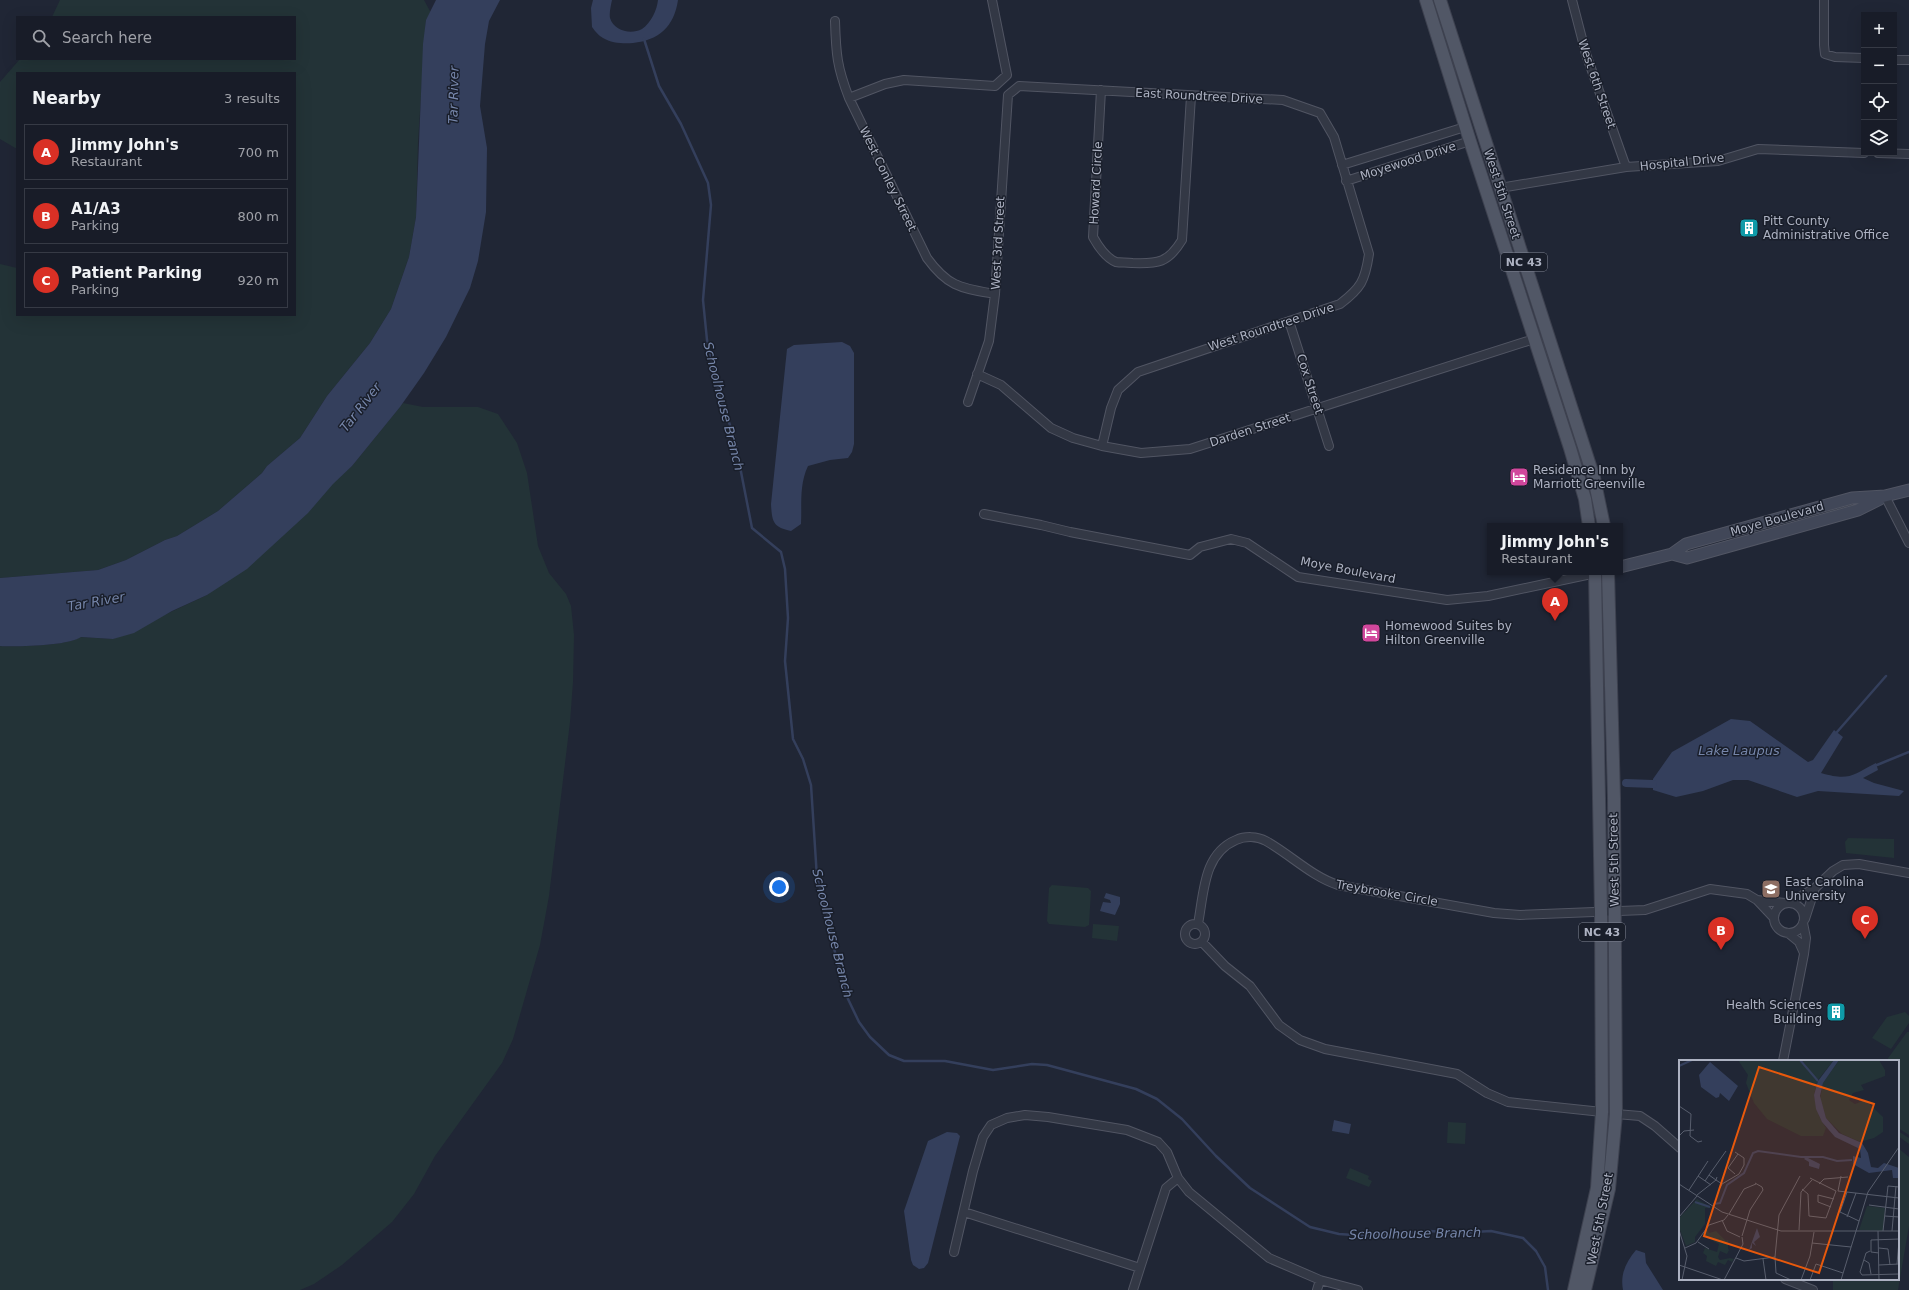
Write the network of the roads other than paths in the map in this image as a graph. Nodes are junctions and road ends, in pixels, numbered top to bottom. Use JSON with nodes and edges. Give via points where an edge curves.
{"nodes":[{"id":1,"x":992,"y":0,"type":"edge"},
{"id":2,"x":1426,"y":0,"type":"edge"},
{"id":3,"x":1440,"y":0,"type":"edge"},
{"id":4,"x":1572,"y":0,"type":"edge"},
{"id":5,"x":1824,"y":0,"type":"edge"},
{"id":6,"x":835,"y":21,"type":"dead end"},
{"id":7,"x":1861,"y":58,"type":"edge"},
{"id":8,"x":1897,"y":60,"type":"edge"},
{"id":9,"x":1909,"y":60,"type":"edge"},
{"id":10,"x":1019,"y":86,"type":"joint"},
{"id":11,"x":1101,"y":90,"type":"junction"},
{"id":12,"x":1191,"y":96,"type":"junction"},
{"id":13,"x":849,"y":98,"type":"junction"},
{"id":14,"x":1465,"y":127,"type":"junction"},
{"id":15,"x":1470,"y":141,"type":"junction"},
{"id":16,"x":1861,"y":153,"type":"edge"},
{"id":17,"x":1897,"y":154,"type":"edge"},
{"id":18,"x":1909,"y":154,"type":"edge"},
{"id":19,"x":1342,"y":165,"type":"junction"},
{"id":20,"x":1626,"y":167,"type":"junction"},
{"id":21,"x":1346,"y":181,"type":"junction"},
{"id":22,"x":1500,"y":188,"type":"junction"},
{"id":23,"x":1497,"y":221,"type":"junction"},
{"id":24,"x":1515,"y":231,"type":"junction"},
{"id":25,"x":995,"y":294,"type":"junction"},
{"id":26,"x":1290,"y":321,"type":"junction"},
{"id":27,"x":1543,"y":322,"type":"junction"},
{"id":28,"x":1534,"y":339,"type":"junction"},
{"id":29,"x":977,"y":374,"type":"junction"},
{"id":30,"x":968,"y":402,"type":"dead end"},
{"id":31,"x":1317,"y":407,"type":"junction"},
{"id":32,"x":1102,"y":446,"type":"junction"},
{"id":33,"x":1329,"y":446,"type":"dead end"},
{"id":34,"x":1909,"y":490,"type":"edge"},
{"id":35,"x":1885,"y":496,"type":"junction"},
{"id":36,"x":984,"y":514,"type":"dead end"},
{"id":37,"x":1589,"y":523,"type":"edge"},
{"id":38,"x":1603,"y":523,"type":"edge"},
{"id":39,"x":1909,"y":543,"type":"edge"},
{"id":40,"x":1623,"y":566,"type":"edge"},
{"id":41,"x":1583,"y":575,"type":"edge"},
{"id":42,"x":1597,"y":575,"type":"edge"},
{"id":43,"x":1608,"y":575,"type":"edge"},
{"id":44,"x":1909,"y":873,"type":"edge"},
{"id":45,"x":1815,"y":888,"type":"junction"},
{"id":46,"x":1758,"y":900,"type":"junction"},
{"id":47,"x":1788,"y":903,"type":"junction"},
{"id":48,"x":1602,"y":912,"type":"junction"},
{"id":49,"x":1615,"y":912,"type":"junction"},
{"id":50,"x":1774,"y":918,"type":"junction"},
{"id":51,"x":1804,"y":921,"type":"junction"},
{"id":52,"x":1198,"y":924,"type":"junction"},
{"id":53,"x":1788,"y":933,"type":"junction"},
{"id":54,"x":1202,"y":942,"type":"junction"},
{"id":55,"x":1804,"y":954,"type":"junction"},
{"id":56,"x":1783,"y":1060,"type":"edge"},
{"id":57,"x":1602,"y":1112,"type":"junction"},
{"id":58,"x":1616,"y":1114,"type":"junction"},
{"id":59,"x":1679,"y":1147,"type":"edge"},
{"id":60,"x":1178,"y":1178,"type":"junction"},
{"id":61,"x":964,"y":1212,"type":"junction"},
{"id":62,"x":954,"y":1252,"type":"dead end"},
{"id":63,"x":1140,"y":1268,"type":"junction"},
{"id":64,"x":1320,"y":1280,"type":"junction"},
{"id":65,"x":1787,"y":1280,"type":"edge"},
{"id":66,"x":1133,"y":1290,"type":"edge"},
{"id":67,"x":1317,"y":1290,"type":"edge"},
{"id":68,"x":1358,"y":1290,"type":"edge"},
{"id":69,"x":1574,"y":1290,"type":"edge"},
{"id":70,"x":1585,"y":1290,"type":"edge"},
{"id":71,"x":1812,"y":1290,"type":"edge"}],
"edges":[{"from":1,"to":13,"type":"street","via":[[1007,75],[995,86],[904,80],[885,84]]},
{"from":2,"to":14,"type":"main road","name":"West 5th Street","number":"NC 43"},
{"from":3,"to":22,"type":"main road","name":"West 5th Street","number":"NC 43"},
{"from":4,"to":20,"type":"street","name":"West 6th Street","via":[[1586,54]]},
{"from":5,"to":7,"type":"street","via":[[1825,54]]},
{"from":6,"to":13,"type":"street","name":"West Conley Street","via":[[839,72]]},
{"from":8,"to":9,"type":"street"},
{"from":10,"to":11,"type":"street","name":"East Roundtree Drive"},
{"from":10,"to":25,"type":"street","name":"West 3rd Street","via":[[1006,96]]},
{"from":11,"to":12,"type":"street","name":"East Roundtree Drive"},
{"from":11,"to":12,"type":"street","name":"Howard Circle","via":[[1093,237],[1102,251],[1116,262],[1162,261],[1173,254],[1182,240]]},
{"from":12,"to":19,"type":"street","name":"East Roundtree Drive","via":[[1283,100],[1320,113],[1334,137]]},
{"from":13,"to":25,"type":"street","name":"West Conley Street","via":[[927,258],[939,274],[961,288]]},
{"from":14,"to":15,"type":"main road","name":"West 5th Street","number":"NC 43"},
{"from":14,"to":19,"type":"street","name":"Moyewood Drive"},
{"from":14,"to":24,"type":"main road","via":[[1471,126],[1475,130],[1502,209]]},
{"from":15,"to":21,"type":"street","name":"Moyewood Drive"},
{"from":15,"to":23,"type":"main road","name":"West 5th Street","number":"NC 43"},
{"from":16,"to":20,"type":"street","name":"Hospital Drive","via":[[1758,148],[1718,161]]},
{"from":17,"to":18,"type":"street"},
{"from":19,"to":21,"type":"street","name":"West Roundtree Drive"},
{"from":20,"to":22,"type":"street","name":"Hospital Drive"},
{"from":21,"to":26,"type":"street","name":"West Roundtree Drive","via":[[1369,254],[1366,274],[1356,292],[1340,304]]},
{"from":22,"to":24,"type":"main road","name":"West 5th Street","number":"NC 43"},
{"from":23,"to":27,"type":"main road","via":[[1512,249],[1533,310]]},
{"from":23,"to":28,"type":"main road","name":"West 5th Street","number":"NC 43"},
{"from":24,"to":27,"type":"main road","name":"West 5th Street","number":"NC 43"},
{"from":25,"to":29,"type":"street","name":"West 3rd Street","via":[[989,341]]},
{"from":26,"to":31,"type":"street","name":"Cox Street"},
{"from":26,"to":32,"type":"street","name":"West Roundtree Drive","via":[[1138,372],[1118,390]]},
{"from":27,"to":38,"type":"main road","name":"West 5th Street","number":"NC 43","via":[[1594,478]]},
{"from":28,"to":31,"type":"street","name":"Darden Street"},
{"from":28,"to":37,"type":"main road","name":"West 5th Street","number":"NC 43","via":[[1579,477]]},
{"from":29,"to":30,"type":"street","name":"West 3rd Street"},
{"from":29,"to":32,"type":"street","name":"Darden Street","via":[[1001,385],[1051,428],[1073,438]]},
{"from":31,"to":32,"type":"street","name":"Darden Street","via":[[1190,449],[1141,453]]},
{"from":31,"to":33,"type":"street","name":"Cox Street"},
{"from":34,"to":35,"type":"street","name":"Moye Boulevard"},
{"from":35,"to":39,"type":"street"},
{"from":35,"to":40,"type":"street","name":"Moye Boulevard","via":[[1858,510],[1687,558],[1672,554]]},
{"from":36,"to":41,"type":"street","name":"Moye Boulevard","via":[[1190,555],[1200,547],[1231,539],[1247,544],[1298,577],[1447,600],[1488,596]]},
{"from":42,"to":48,"type":"main road","name":"West 5th Street","number":"NC 43"},
{"from":43,"to":49,"type":"main road","name":"West 5th Street","number":"NC 43"},
{"from":44,"to":45,"type":"street","via":[[1847,864],[1833,870]]},
{"from":45,"to":47,"type":"street"},
{"from":45,"to":51,"type":"street"},
{"from":46,"to":47,"type":"street"},
{"from":46,"to":49,"type":"street","name":"Treybrooke Circle","via":[[1747,894],[1710,889],[1645,910]]},
{"from":46,"to":50,"type":"street"},
{"from":47,"to":50,"type":"street","via":[[1777,909]]},
{"from":47,"to":51,"type":"street","via":[[1799,906]]},
{"from":48,"to":49,"type":"street","name":"Treybrooke Circle"},
{"from":48,"to":52,"type":"street","name":"Treybrooke Circle","via":[[1520,915],[1494,913],[1338,885],[1324,881],[1265,840],[1247,837],[1229,843],[1215,855],[1208,874]]},
{"from":48,"to":57,"type":"main road","name":"West 5th Street","number":"NC 43"},
{"from":49,"to":58,"type":"main road","name":"West 5th Street","number":"NC 43"},
{"from":50,"to":53,"type":"street","via":[[1777,927]]},
{"from":51,"to":53,"type":"street","via":[[1798,931]]},
{"from":51,"to":55,"type":"street"},
{"from":52,"to":54,"type":"street","name":"Treybrooke Circle","via":[[1206,933]]},
{"from":52,"to":54,"type":"street","via":[[1189,926],[1185,935],[1193,944]]},
{"from":53,"to":55,"type":"street","via":[[1799,942]]},
{"from":54,"to":57,"type":"street","via":[[1225,966],[1250,986],[1279,1025],[1300,1040],[1324,1049],[1457,1074],[1487,1093],[1508,1102]]},
{"from":55,"to":56,"type":"street"},
{"from":57,"to":69,"type":"main road","name":"West 5th Street","number":"NC 43","via":[[1597,1188]]},
{"from":58,"to":59,"type":"street","via":[[1640,1116],[1656,1126]]},
{"from":58,"to":70,"type":"main road","name":"West 5th Street","number":"NC 43","via":[[1608,1189]]},
{"from":60,"to":61,"type":"street","via":[[1167,1152],[1158,1142],[1126,1130],[1025,1115],[1007,1118],[991,1125],[983,1137]]},
{"from":60,"to":63,"type":"street","via":[[1166,1188]]},
{"from":60,"to":64,"type":"street","via":[[1189,1192],[1269,1258]]},
{"from":61,"to":62,"type":"street"},
{"from":61,"to":63,"type":"street"},
{"from":63,"to":66,"type":"street"},
{"from":64,"to":67,"type":"street"},
{"from":64,"to":68,"type":"street"},
{"from":65,"to":71,"type":"street"}]}
